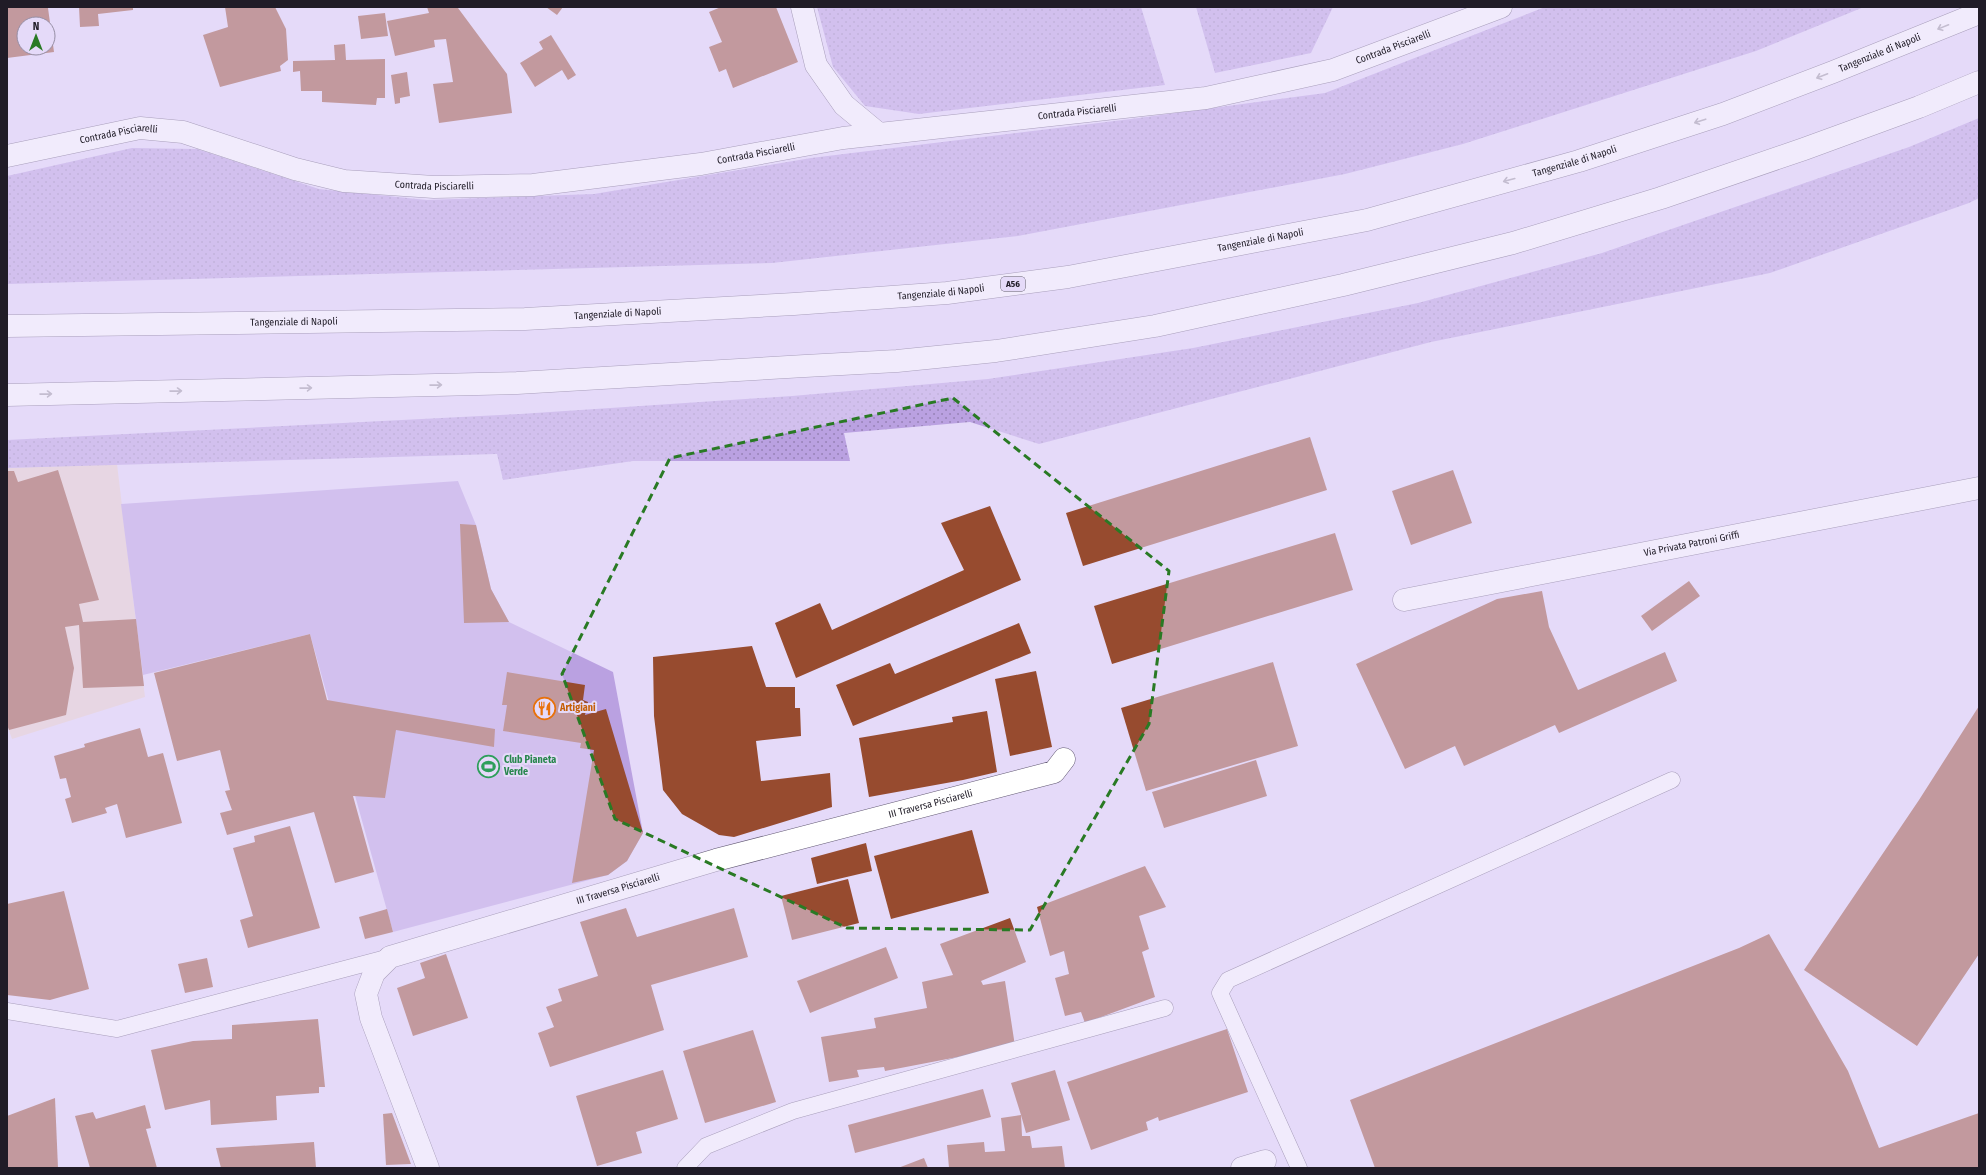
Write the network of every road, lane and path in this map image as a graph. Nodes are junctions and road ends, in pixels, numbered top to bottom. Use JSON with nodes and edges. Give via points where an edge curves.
{"nodes":[{"id":1,"x":802,"y":7,"type":"edge"},
{"id":2,"x":1501,"y":7,"type":"edge"},
{"id":3,"x":1979,"y":13,"type":"edge"},
{"id":4,"x":1979,"y":82,"type":"edge"},
{"id":5,"x":879,"y":134,"type":"junction"},
{"id":6,"x":7,"y":156,"type":"edge"},
{"id":7,"x":7,"y":326,"type":"edge"},
{"id":8,"x":7,"y":395,"type":"edge"},
{"id":9,"x":1979,"y":488,"type":"edge"},
{"id":10,"x":1404,"y":600,"type":"dead end"},
{"id":11,"x":1064,"y":759,"type":"dead end"},
{"id":12,"x":1672,"y":780,"type":"dead end"},
{"id":13,"x":390,"y":957,"type":"junction"},
{"id":14,"x":1165,"y":1008,"type":"dead end"},
{"id":15,"x":7,"y":1012,"type":"edge"},
{"id":16,"x":1265,"y":1161,"type":"dead end"},
{"id":17,"x":428,"y":1168,"type":"edge"},
{"id":18,"x":685,"y":1168,"type":"edge"},
{"id":19,"x":1242,"y":1168,"type":"edge"},
{"id":20,"x":1299,"y":1168,"type":"edge"}],
"edges":[{"from":1,"to":5,"type":"main road","via":[[816,65],[844,105]]},
{"from":2,"to":5,"type":"main road","name":"Contrada Pisciarelli","via":[[1333,70],[1206,98]]},
{"from":3,"to":7,"type":"main road","name":"Tangenziale di Napoli","number":"A56","one_way":true,"via":[[1730,111],[1579,161],[1367,220],[1068,277],[939,293],[525,319]]},
{"from":8,"to":4,"type":"main road","one_way":true,"via":[[517,383],[897,360],[996,351],[1155,326],[1344,285],[1513,243],[1661,198],[1804,150]]},
{"from":5,"to":6,"type":"main road","name":"Contrada Pisciarelli","via":[[843,138],[701,164],[532,185],[495,186],[434,187],[344,181],[295,169],[183,132],[140,128]]},
{"from":9,"to":10,"type":"main road","name":"Via Privata Patroni Griffi"},
{"from":11,"to":13,"type":"main road","name":"III Traversa Pisciarelli","via":[[1054,772],[716,860]]},
{"from":12,"to":20,"type":"lane","via":[[1228,980],[1220,993]]},
{"from":13,"to":15,"type":"lane","via":[[116,1028]]},
{"from":13,"to":17,"type":"main road","name":"III Traversa Pisciarelli","via":[[374,973],[366,994],[371,1018]]},
{"from":14,"to":18,"type":"lane","via":[[793,1111],[706,1146]]},
{"from":16,"to":19,"type":"main road"}]}
